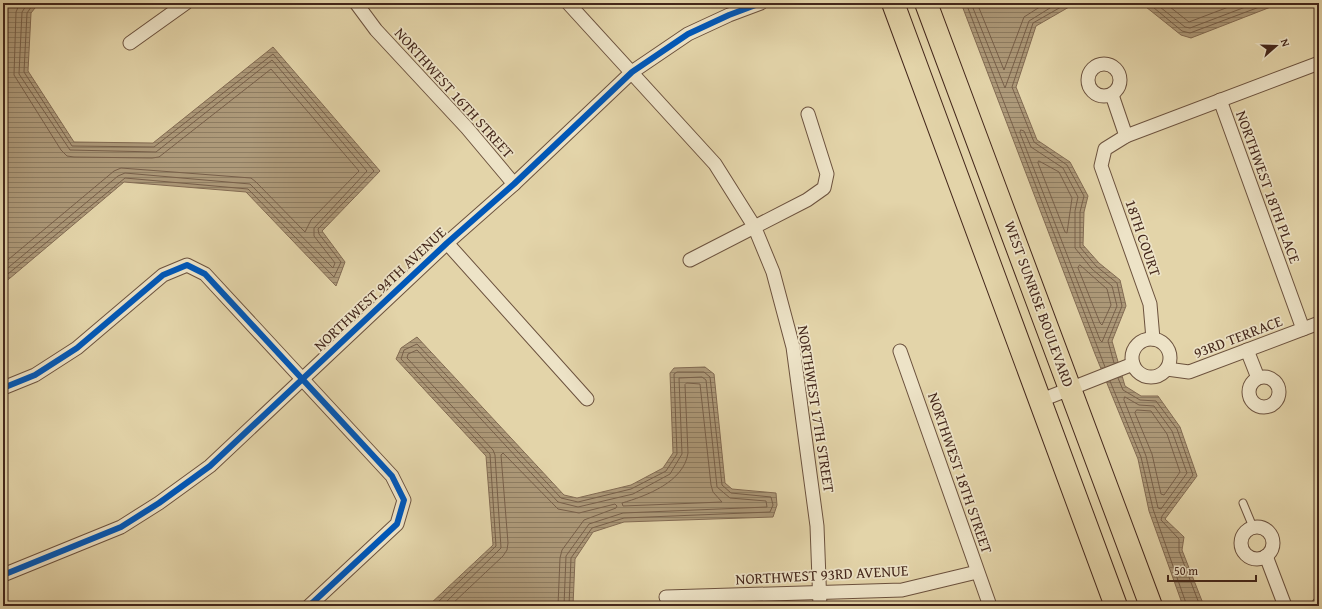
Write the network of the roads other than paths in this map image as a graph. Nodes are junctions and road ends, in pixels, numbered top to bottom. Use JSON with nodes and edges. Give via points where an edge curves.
{"nodes":[{"id":1,"x":186,"y":3,"type":"edge"},
{"id":2,"x":356,"y":3,"type":"edge"},
{"id":3,"x":568,"y":3,"type":"edge"},
{"id":4,"x":761,"y":3,"type":"edge"},
{"id":5,"x":893,"y":3,"type":"edge"},
{"id":6,"x":926,"y":3,"type":"edge"},
{"id":7,"x":130,"y":43,"type":"dead end"},
{"id":8,"x":1319,"y":63,"type":"edge"},
{"id":9,"x":632,"y":72,"type":"junction"},
{"id":10,"x":1112,"y":95,"type":"dead end"},
{"id":11,"x":1220,"y":100,"type":"junction"},
{"id":12,"x":808,"y":114,"type":"dead end"},
{"id":13,"x":1126,"y":136,"type":"junction"},
{"id":14,"x":514,"y":184,"type":"junction"},
{"id":15,"x":754,"y":226,"type":"junction"},
{"id":16,"x":447,"y":243,"type":"junction"},
{"id":17,"x":690,"y":260,"type":"dead end"},
{"id":18,"x":1319,"y":323,"type":"edge"},
{"id":19,"x":1303,"y":329,"type":"junction"},
{"id":20,"x":1153,"y":339,"type":"junction"},
{"id":21,"x":1247,"y":350,"type":"junction"},
{"id":22,"x":900,"y":351,"type":"dead end"},
{"id":23,"x":1128,"y":366,"type":"junction"},
{"id":24,"x":1167,"y":368,"type":"junction"},
{"id":25,"x":304,"y":378,"type":"junction"},
{"id":26,"x":1258,"y":378,"type":"dead end"},
{"id":27,"x":3,"y":388,"type":"edge"},
{"id":28,"x":1070,"y":389,"type":"junction"},
{"id":29,"x":587,"y":399,"type":"dead end"},
{"id":30,"x":1039,"y":401,"type":"junction"},
{"id":31,"x":1243,"y":503,"type":"dead end"},
{"id":32,"x":1253,"y":527,"type":"junction"},
{"id":33,"x":1266,"y":556,"type":"junction"},
{"id":34,"x":978,"y":572,"type":"junction"},
{"id":35,"x":3,"y":575,"type":"edge"},
{"id":36,"x":666,"y":597,"type":"dead end"},
{"id":37,"x":820,"y":600,"type":"edge"},
{"id":38,"x":309,"y":606,"type":"edge"},
{"id":39,"x":990,"y":606,"type":"edge"},
{"id":40,"x":1116,"y":606,"type":"edge"},
{"id":41,"x":1151,"y":606,"type":"edge"},
{"id":42,"x":1285,"y":606,"type":"edge"}],
"edges":[{"from":1,"to":7,"type":"street"},
{"from":2,"to":14,"type":"street","name":"NORTHWEST 16TH STREET","via":[[376,30],[467,128]]},
{"from":3,"to":9,"type":"street","name":"NORTHWEST 17TH STREET"},
{"from":4,"to":9,"type":"street","name":"NORTHWEST 94TH AVENUE","via":[[688,34]]},
{"from":5,"to":30,"type":"highway"},
{"from":6,"to":28,"type":"highway","name":"WEST SUNRISE BOULEVARD"},
{"from":8,"to":11,"type":"street"},
{"from":9,"to":14,"type":"street","name":"NORTHWEST 94TH AVENUE"},
{"from":9,"to":15,"type":"street","name":"NORTHWEST 17TH STREET","via":[[715,164]]},
{"from":10,"to":13,"type":"street"},
{"from":11,"to":13,"type":"street"},
{"from":11,"to":19,"type":"street","name":"NORTHWEST 18TH PLACE"},
{"from":12,"to":15,"type":"street","via":[[827,174],[824,188],[807,200]]},
{"from":13,"to":20,"type":"street","name":"18TH COURT","via":[[1105,149],[1101,166],[1150,304]]},
{"from":14,"to":16,"type":"street","name":"NORTHWEST 94TH AVENUE"},
{"from":15,"to":17,"type":"street"},
{"from":15,"to":37,"type":"street","name":"NORTHWEST 17TH STREET","via":[[773,272],[793,347],[817,526]]},
{"from":16,"to":25,"type":"street","name":"NORTHWEST 94TH AVENUE"},
{"from":16,"to":29,"type":"street"},
{"from":18,"to":19,"type":"street","name":"93RD TERRACE"},
{"from":19,"to":21,"type":"street","name":"93RD TERRACE"},
{"from":20,"to":23,"type":"street","via":[[1147,339],[1136,346]]},
{"from":20,"to":24,"type":"street","via":[[1165,344],[1168,350],[1170,362]]},
{"from":21,"to":24,"type":"street","name":"93RD TERRACE","via":[[1189,372]]},
{"from":21,"to":26,"type":"street"},
{"from":22,"to":34,"type":"street","name":"NORTHWEST 18TH STREET"},
{"from":23,"to":24,"type":"street","via":[[1140,374],[1152,377],[1158,376]]},
{"from":23,"to":28,"type":"street"},
{"from":25,"to":27,"type":"street","via":[[205,274],[187,265],[162,275],[78,348],[34,375]]},
{"from":25,"to":35,"type":"street","name":"NORTHWEST 94TH AVENUE","via":[[210,466],[159,503],[121,527]]},
{"from":25,"to":38,"type":"street","via":[[392,476],[404,500],[397,524]]},
{"from":28,"to":30,"type":"street"},
{"from":28,"to":41,"type":"highway","name":"WEST SUNRISE BOULEVARD"},
{"from":30,"to":40,"type":"highway"},
{"from":31,"to":32,"type":"lane"},
{"from":32,"to":33,"type":"street","via":[[1263,528],[1271,535],[1273,546]]},
{"from":32,"to":33,"type":"street","via":[[1244,533],[1242,548],[1252,558]]},
{"from":33,"to":42,"type":"street"},
{"from":34,"to":37,"type":"street","name":"NORTHWEST 93RD AVENUE","via":[[902,590]]},
{"from":34,"to":39,"type":"street","name":"NORTHWEST 18TH STREET"},
{"from":36,"to":37,"type":"street","name":"NORTHWEST 93RD AVENUE"}]}
